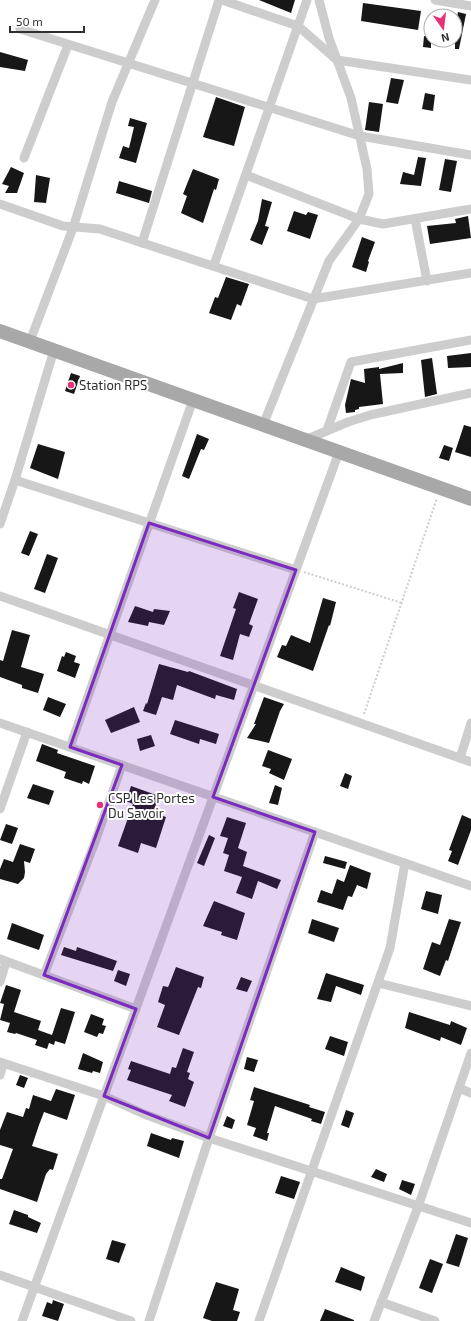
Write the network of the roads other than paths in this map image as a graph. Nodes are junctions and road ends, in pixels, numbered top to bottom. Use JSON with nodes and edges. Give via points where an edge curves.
{"nodes":[{"id":1,"x":155,"y":0,"type":"edge"},
{"id":2,"x":219,"y":0,"type":"edge"},
{"id":3,"x":222,"y":0,"type":"edge"},
{"id":4,"x":307,"y":0,"type":"edge"},
{"id":5,"x":319,"y":0,"type":"edge"},
{"id":6,"x":435,"y":0,"type":"edge"},
{"id":7,"x":471,"y":6,"type":"edge"},
{"id":8,"x":298,"y":26,"type":"junction"},
{"id":9,"x":20,"y":29,"type":"dead end"},
{"id":10,"x":68,"y":45,"type":"junction"},
{"id":11,"x":337,"y":60,"type":"junction"},
{"id":12,"x":128,"y":64,"type":"junction"},
{"id":13,"x":471,"y":80,"type":"edge"},
{"id":14,"x":193,"y":83,"type":"junction"},
{"id":15,"x":269,"y":108,"type":"junction"},
{"id":16,"x":360,"y":136,"type":"junction"},
{"id":17,"x":471,"y":155,"type":"edge"},
{"id":18,"x":24,"y":158,"type":"dead end"},
{"id":19,"x":246,"y":175,"type":"junction"},
{"id":20,"x":0,"y":204,"type":"edge"},
{"id":21,"x":471,"y":209,"type":"edge"},
{"id":22,"x":359,"y":219,"type":"junction"},
{"id":23,"x":415,"y":219,"type":"junction"},
{"id":24,"x":73,"y":228,"type":"junction"},
{"id":25,"x":142,"y":243,"type":"junction"},
{"id":26,"x":214,"y":266,"type":"junction"},
{"id":27,"x":471,"y":273,"type":"edge"},
{"id":28,"x":427,"y":280,"type":"junction"},
{"id":29,"x":313,"y":299,"type":"junction"},
{"id":30,"x":0,"y":331,"type":"edge"},
{"id":31,"x":471,"y":340,"type":"edge"},
{"id":32,"x":30,"y":341,"type":"junction"},
{"id":33,"x":54,"y":350,"type":"junction"},
{"id":34,"x":471,"y":393,"type":"edge"},
{"id":35,"x":193,"y":400,"type":"junction"},
{"id":36,"x":263,"y":425,"type":"junction"},
{"id":37,"x":327,"y":430,"type":"junction"},
{"id":38,"x":305,"y":440,"type":"junction"},
{"id":39,"x":339,"y":452,"type":"junction"},
{"id":40,"x":15,"y":480,"type":"junction"},
{"id":41,"x":471,"y":499,"type":"edge"},
{"id":42,"x":149,"y":523,"type":"junction"},
{"id":43,"x":0,"y":524,"type":"edge"},
{"id":44,"x":296,"y":570,"type":"junction"},
{"id":45,"x":0,"y":596,"type":"edge"},
{"id":46,"x":110,"y":634,"type":"junction"},
{"id":47,"x":254,"y":685,"type":"junction"},
{"id":48,"x":0,"y":723,"type":"edge"},
{"id":49,"x":471,"y":723,"type":"edge"},
{"id":50,"x":27,"y":732,"type":"junction"},
{"id":51,"x":70,"y":747,"type":"junction"},
{"id":52,"x":460,"y":758,"type":"junction"},
{"id":53,"x":471,"y":762,"type":"edge"},
{"id":54,"x":122,"y":765,"type":"junction"},
{"id":55,"x":214,"y":797,"type":"junction"},
{"id":56,"x":0,"y":809,"type":"edge"},
{"id":57,"x":315,"y":832,"type":"junction"},
{"id":58,"x":405,"y":863,"type":"junction"},
{"id":59,"x":471,"y":886,"type":"edge"},
{"id":60,"x":3,"y":961,"type":"edge"},
{"id":61,"x":44,"y":975,"type":"junction"},
{"id":62,"x":0,"y":982,"type":"edge"},
{"id":63,"x":378,"y":983,"type":"junction"},
{"id":64,"x":471,"y":1006,"type":"edge"},
{"id":65,"x":136,"y":1009,"type":"junction"},
{"id":66,"x":471,"y":1053,"type":"edge"},
{"id":67,"x":2,"y":1063,"type":"edge"},
{"id":68,"x":0,"y":1075,"type":"edge"},
{"id":69,"x":459,"y":1088,"type":"junction"},
{"id":70,"x":471,"y":1093,"type":"edge"},
{"id":71,"x":104,"y":1096,"type":"junction"},
{"id":72,"x":209,"y":1138,"type":"junction"},
{"id":73,"x":312,"y":1171,"type":"junction"},
{"id":74,"x":418,"y":1207,"type":"junction"},
{"id":75,"x":471,"y":1223,"type":"edge"},
{"id":76,"x":0,"y":1275,"type":"edge"},
{"id":77,"x":35,"y":1287,"type":"junction"},
{"id":78,"x":381,"y":1302,"type":"junction"},
{"id":79,"x":22,"y":1321,"type":"edge"},
{"id":80,"x":131,"y":1321,"type":"edge"},
{"id":81,"x":149,"y":1321,"type":"edge"},
{"id":82,"x":259,"y":1321,"type":"edge"},
{"id":83,"x":374,"y":1321,"type":"edge"},
{"id":84,"x":435,"y":1321,"type":"edge"}],
"edges":[{"from":1,"to":12,"type":"street"},
{"from":2,"to":14,"type":"street"},
{"from":3,"to":8,"type":"street"},
{"from":4,"to":8,"type":"street"},
{"from":5,"to":11,"type":"street"},
{"from":6,"to":7,"type":"street"},
{"from":8,"to":11,"type":"street"},
{"from":8,"to":15,"type":"street"},
{"from":9,"to":10,"type":"street"},
{"from":10,"to":12,"type":"street"},
{"from":10,"to":18,"type":"street"},
{"from":11,"to":13,"type":"street"},
{"from":11,"to":16,"type":"street","via":[[351,98]]},
{"from":12,"to":14,"type":"street"},
{"from":12,"to":24,"type":"street","via":[[112,102]]},
{"from":14,"to":15,"type":"street"},
{"from":14,"to":25,"type":"street"},
{"from":15,"to":16,"type":"street"},
{"from":15,"to":19,"type":"street"},
{"from":16,"to":17,"type":"street"},
{"from":16,"to":22,"type":"street","via":[[370,185]]},
{"from":19,"to":22,"type":"street"},
{"from":19,"to":26,"type":"street"},
{"from":20,"to":24,"type":"street"},
{"from":21,"to":23,"type":"street"},
{"from":22,"to":23,"type":"street","via":[[383,224]]},
{"from":22,"to":29,"type":"street","via":[[329,261]]},
{"from":23,"to":28,"type":"street"},
{"from":24,"to":25,"type":"street","via":[[100,229]]},
{"from":24,"to":32,"type":"street"},
{"from":25,"to":26,"type":"street"},
{"from":26,"to":29,"type":"street"},
{"from":27,"to":28,"type":"street"},
{"from":28,"to":29,"type":"street"},
{"from":29,"to":36,"type":"street"},
{"from":30,"to":32,"type":"main road"},
{"from":31,"to":37,"type":"street","via":[[351,362]]},
{"from":32,"to":33,"type":"main road"},
{"from":33,"to":35,"type":"main road"},
{"from":33,"to":40,"type":"street"},
{"from":34,"to":37,"type":"street","via":[[370,415]]},
{"from":35,"to":36,"type":"main road"},
{"from":35,"to":42,"type":"street"},
{"from":36,"to":38,"type":"main road"},
{"from":37,"to":38,"type":"street"},
{"from":38,"to":39,"type":"main road"},
{"from":39,"to":41,"type":"main road"},
{"from":39,"to":44,"type":"street"},
{"from":40,"to":42,"type":"street"},
{"from":40,"to":43,"type":"street"},
{"from":42,"to":44,"type":"street"},
{"from":42,"to":46,"type":"street"},
{"from":44,"to":47,"type":"street"},
{"from":45,"to":46,"type":"street"},
{"from":46,"to":47,"type":"street"},
{"from":46,"to":51,"type":"street"},
{"from":47,"to":52,"type":"street"},
{"from":47,"to":55,"type":"street"},
{"from":48,"to":50,"type":"street"},
{"from":49,"to":52,"type":"street"},
{"from":50,"to":51,"type":"street"},
{"from":50,"to":56,"type":"street"},
{"from":51,"to":54,"type":"street"},
{"from":52,"to":53,"type":"street"},
{"from":54,"to":55,"type":"street"},
{"from":54,"to":61,"type":"street"},
{"from":55,"to":57,"type":"street"},
{"from":55,"to":65,"type":"street"},
{"from":57,"to":58,"type":"street"},
{"from":57,"to":72,"type":"street"},
{"from":58,"to":59,"type":"street"},
{"from":58,"to":63,"type":"street","via":[[393,936]]},
{"from":60,"to":61,"type":"street"},
{"from":60,"to":62,"type":"street"},
{"from":61,"to":65,"type":"street"},
{"from":63,"to":64,"type":"street"},
{"from":63,"to":73,"type":"street"},
{"from":65,"to":71,"type":"street"},
{"from":66,"to":69,"type":"street"},
{"from":67,"to":68,"type":"street"},
{"from":67,"to":71,"type":"street"},
{"from":69,"to":70,"type":"street"},
{"from":69,"to":74,"type":"street"},
{"from":71,"to":72,"type":"street"},
{"from":71,"to":77,"type":"street"},
{"from":72,"to":73,"type":"street"},
{"from":72,"to":81,"type":"street"},
{"from":73,"to":74,"type":"street"},
{"from":73,"to":82,"type":"street"},
{"from":74,"to":75,"type":"street"},
{"from":74,"to":78,"type":"street"},
{"from":76,"to":77,"type":"street"},
{"from":77,"to":79,"type":"street"},
{"from":77,"to":80,"type":"street"},
{"from":78,"to":83,"type":"street"},
{"from":78,"to":84,"type":"street"}]}
